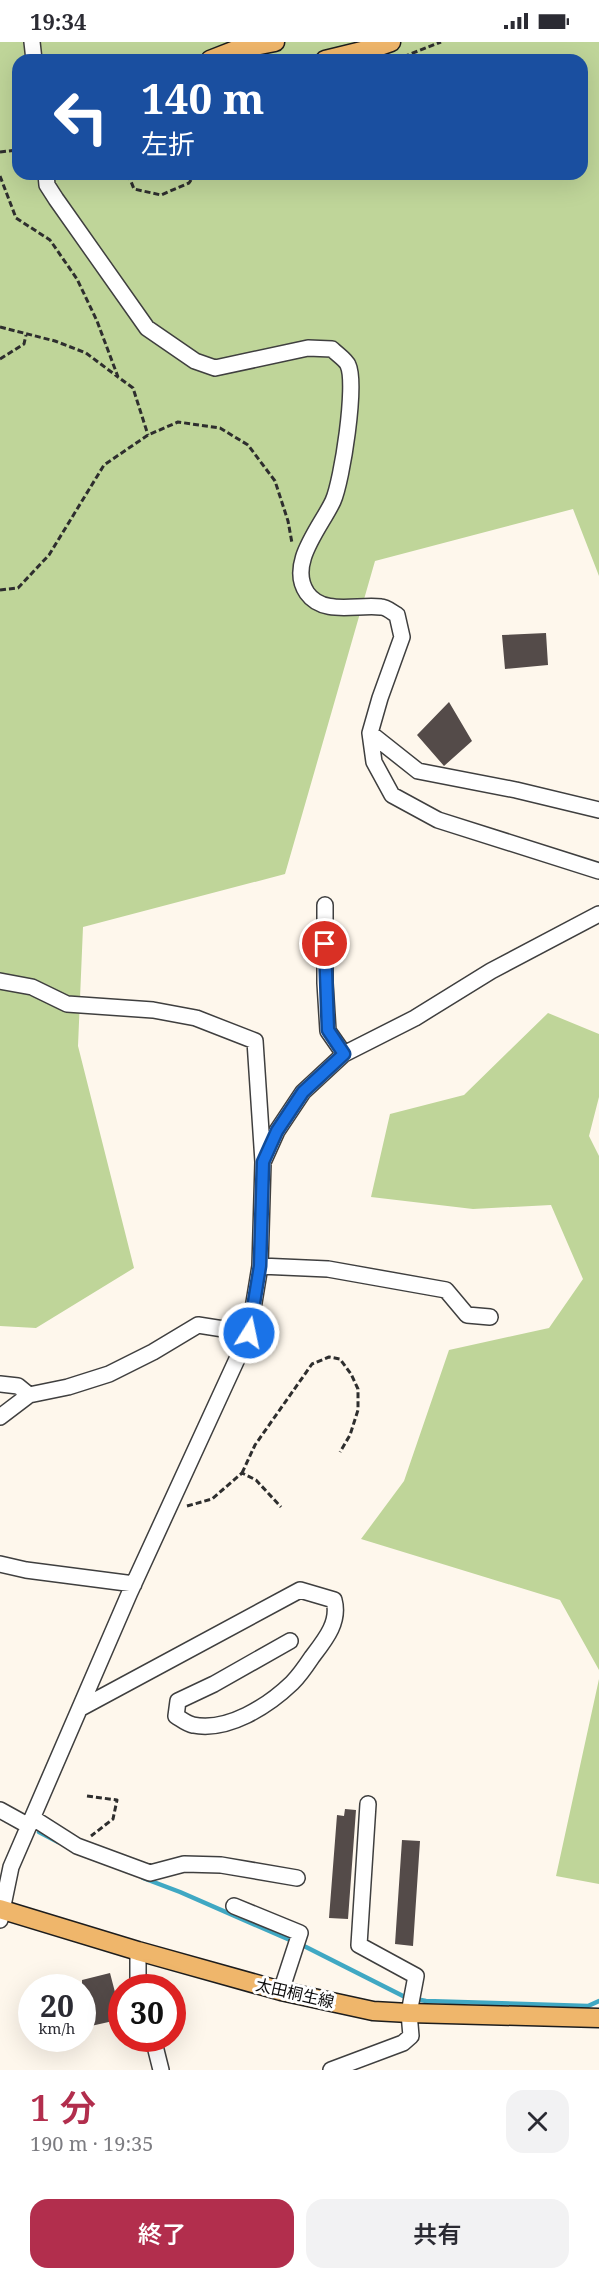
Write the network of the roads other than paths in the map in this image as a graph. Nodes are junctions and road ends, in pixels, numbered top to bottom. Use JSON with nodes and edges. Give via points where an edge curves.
{"nodes":[{"id":1,"x":275,"y":42,"type":"edge"},
{"id":2,"x":391,"y":42,"type":"edge"},
{"id":3,"x":225,"y":54,"type":"edge"},
{"id":4,"x":350,"y":54,"type":"edge"},
{"id":5,"x":47,"y":180,"type":"edge"},
{"id":6,"x":370,"y":733,"type":"junction"},
{"id":7,"x":599,"y":810,"type":"edge"},
{"id":8,"x":599,"y":871,"type":"edge"},
{"id":9,"x":325,"y":904,"type":"dead end"},
{"id":10,"x":599,"y":914,"type":"edge"},
{"id":11,"x":0,"y":981,"type":"edge"},
{"id":12,"x":344,"y":1054,"type":"junction"},
{"id":13,"x":263,"y":1162,"type":"junction"},
{"id":14,"x":260,"y":1266,"type":"junction"},
{"id":15,"x":490,"y":1317,"type":"dead end"},
{"id":16,"x":249,"y":1333,"type":"junction"},
{"id":17,"x":0,"y":1384,"type":"edge"},
{"id":18,"x":29,"y":1395,"type":"junction"},
{"id":19,"x":0,"y":1417,"type":"edge"},
{"id":20,"x":0,"y":1564,"type":"edge"},
{"id":21,"x":134,"y":1584,"type":"junction"},
{"id":22,"x":290,"y":1641,"type":"dead end"},
{"id":23,"x":81,"y":1708,"type":"junction"},
{"id":24,"x":368,"y":1804,"type":"dead end"},
{"id":25,"x":0,"y":1810,"type":"edge"},
{"id":26,"x":31,"y":1822,"type":"junction"},
{"id":27,"x":297,"y":1878,"type":"dead end"},
{"id":28,"x":234,"y":1906,"type":"dead end"},
{"id":29,"x":1,"y":1913,"type":"edge"},
{"id":30,"x":138,"y":1951,"type":"junction"},
{"id":31,"x":140,"y":1974,"type":"edge"},
{"id":32,"x":281,"y":1991,"type":"junction"},
{"id":33,"x":409,"y":2013,"type":"junction"},
{"id":34,"x":599,"y":2018,"type":"edge"},
{"id":35,"x":156,"y":2052,"type":"edge"},
{"id":36,"x":161,"y":2070,"type":"edge"},
{"id":37,"x":331,"y":2070,"type":"edge"}],
"edges":[{"from":1,"to":3,"type":"main road"},
{"from":2,"to":4,"type":"main road"},
{"from":5,"to":6,"type":"street","via":[[56,200],[147,328],[195,361],[215,368],[308,348],[332,349],[348,364],[351,388],[344,456],[334,499],[305,553],[300,577],[308,594],[326,607],[383,607],[397,615],[402,637]]},
{"from":6,"to":7,"type":"street","via":[[418,771]]},
{"from":6,"to":8,"type":"street","via":[[374,762],[392,795],[438,820]]},
{"from":9,"to":12,"type":"street","via":[[328,1030]]},
{"from":10,"to":12,"type":"street"},
{"from":11,"to":13,"type":"street","via":[[32,987],[67,1004],[153,1010],[196,1018],[255,1041]]},
{"from":12,"to":13,"type":"street","via":[[303,1092],[277,1131]]},
{"from":13,"to":14,"type":"street"},
{"from":14,"to":15,"type":"street","via":[[328,1269],[446,1290],[467,1315]]},
{"from":14,"to":16,"type":"street"},
{"from":16,"to":18,"type":"street","via":[[198,1325],[109,1374]]},
{"from":16,"to":21,"type":"street"},
{"from":17,"to":18,"type":"street","via":[[18,1386]]},
{"from":18,"to":19,"type":"street"},
{"from":20,"to":21,"type":"street"},
{"from":21,"to":23,"type":"street"},
{"from":22,"to":23,"type":"street","via":[[178,1701],[177,1716],[191,1725],[215,1725],[233,1721],[274,1698],[294,1681],[327,1638],[337,1611],[334,1600],[300,1590]]},
{"from":23,"to":26,"type":"street"},
{"from":24,"to":33,"type":"street","via":[[359,1945],[416,1976]]},
{"from":25,"to":26,"type":"street"},
{"from":26,"to":27,"type":"street","via":[[77,1846],[150,1872],[184,1864],[221,1865]]},
{"from":26,"to":29,"type":"street","via":[[11,1867]]},
{"from":28,"to":32,"type":"street","via":[[300,1933]]},
{"from":29,"to":30,"type":"main road","name":"太田桐生線"},
{"from":30,"to":31,"type":"street"},
{"from":30,"to":32,"type":"main road","name":"太田桐生線"},
{"from":32,"to":33,"type":"main road","name":"太田桐生線","via":[[373,2011]]},
{"from":33,"to":34,"type":"main road","name":"太田桐生線"},
{"from":33,"to":37,"type":"street","via":[[411,2036],[403,2043]]},
{"from":35,"to":36,"type":"street"}]}
